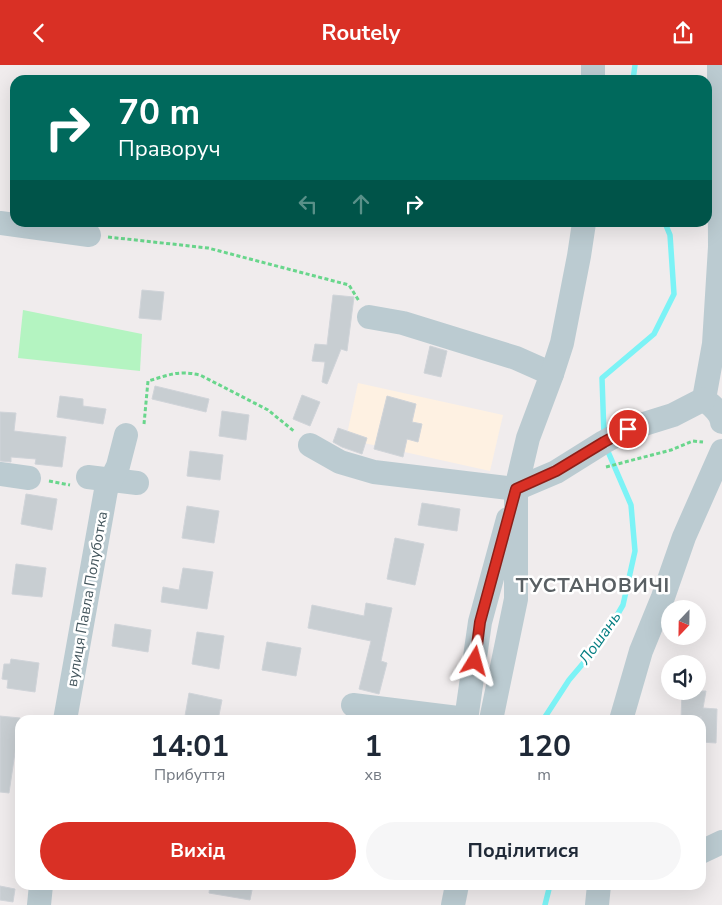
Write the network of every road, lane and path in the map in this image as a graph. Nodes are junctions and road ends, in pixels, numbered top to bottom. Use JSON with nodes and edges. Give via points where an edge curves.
{"nodes":[{"id":1,"x":719,"y":65,"type":"edge"},
{"id":2,"x":30,"y":227,"type":"edge"},
{"id":3,"x":584,"y":227,"type":"edge"},
{"id":4,"x":89,"y":235,"type":"joint"},
{"id":5,"x":721,"y":246,"type":"edge"},
{"id":6,"x":720,"y":280,"type":"edge"},
{"id":7,"x":369,"y":317,"type":"joint"},
{"id":8,"x":552,"y":374,"type":"junction"},
{"id":9,"x":704,"y":399,"type":"junction"},
{"id":10,"x":722,"y":422,"type":"edge"},
{"id":11,"x":135,"y":430,"type":"joint"},
{"id":12,"x":310,"y":445,"type":"joint"},
{"id":13,"x":712,"y":447,"type":"edge"},
{"id":14,"x":600,"y":468,"type":"dead end"},
{"id":15,"x":0,"y":474,"type":"edge"},
{"id":16,"x":29,"y":478,"type":"dead end"},
{"id":17,"x":100,"y":478,"type":"junction"},
{"id":18,"x":137,"y":483,"type":"dead end"},
{"id":19,"x":516,"y":489,"type":"junction"},
{"id":20,"x":353,"y":705,"type":"dead end"},
{"id":21,"x":66,"y":715,"type":"edge"},
{"id":22,"x":428,"y":715,"type":"edge"},
{"id":23,"x":467,"y":715,"type":"edge"},
{"id":24,"x":492,"y":715,"type":"edge"},
{"id":25,"x":622,"y":715,"type":"edge"},
{"id":26,"x":722,"y":843,"type":"edge"},
{"id":27,"x":706,"y":850,"type":"edge"},
{"id":28,"x":40,"y":890,"type":"edge"},
{"id":29,"x":456,"y":890,"type":"edge"},
{"id":30,"x":598,"y":890,"type":"edge"},
{"id":31,"x":38,"y":905,"type":"edge"},
{"id":32,"x":453,"y":905,"type":"edge"},
{"id":33,"x":597,"y":905,"type":"edge"}],
"edges":[{"from":1,"to":5,"type":"street"},
{"from":2,"to":4,"type":"street"},
{"from":3,"to":8,"type":"street","via":[[562,343]]},
{"from":4,"to":7,"type":"path","via":[[208,248],[349,285]]},
{"from":5,"to":6,"type":"street"},
{"from":6,"to":9,"type":"street","via":[[714,344]]},
{"from":7,"to":8,"type":"street","via":[[402,323],[507,355]]},
{"from":8,"to":19,"type":"street","via":[[528,438]]},
{"from":9,"to":10,"type":"street"},
{"from":9,"to":19,"type":"street","via":[[673,415],[628,429],[556,471]]},
{"from":11,"to":12,"type":"path","via":[[148,381],[188,372],[268,410]]},
{"from":11,"to":17,"type":"street","name":"вулиця Павла Полуботка","via":[[118,466]]},
{"from":12,"to":19,"type":"street","via":[[340,462],[374,472]]},
{"from":13,"to":14,"type":"path","via":[[694,441]]},
{"from":13,"to":25,"type":"street","via":[[663,597],[640,651]]},
{"from":15,"to":16,"type":"street"},
{"from":17,"to":18,"type":"street"},
{"from":17,"to":21,"type":"street","name":"вулиця Павла Полуботка","via":[[106,490]]},
{"from":19,"to":23,"type":"street","via":[[480,622]]},
{"from":19,"to":24,"type":"street","via":[[516,599]]},
{"from":20,"to":22,"type":"street"},
{"from":26,"to":27,"type":"street"},
{"from":28,"to":31,"type":"street"},
{"from":29,"to":32,"type":"street"},
{"from":30,"to":33,"type":"street"}]}
